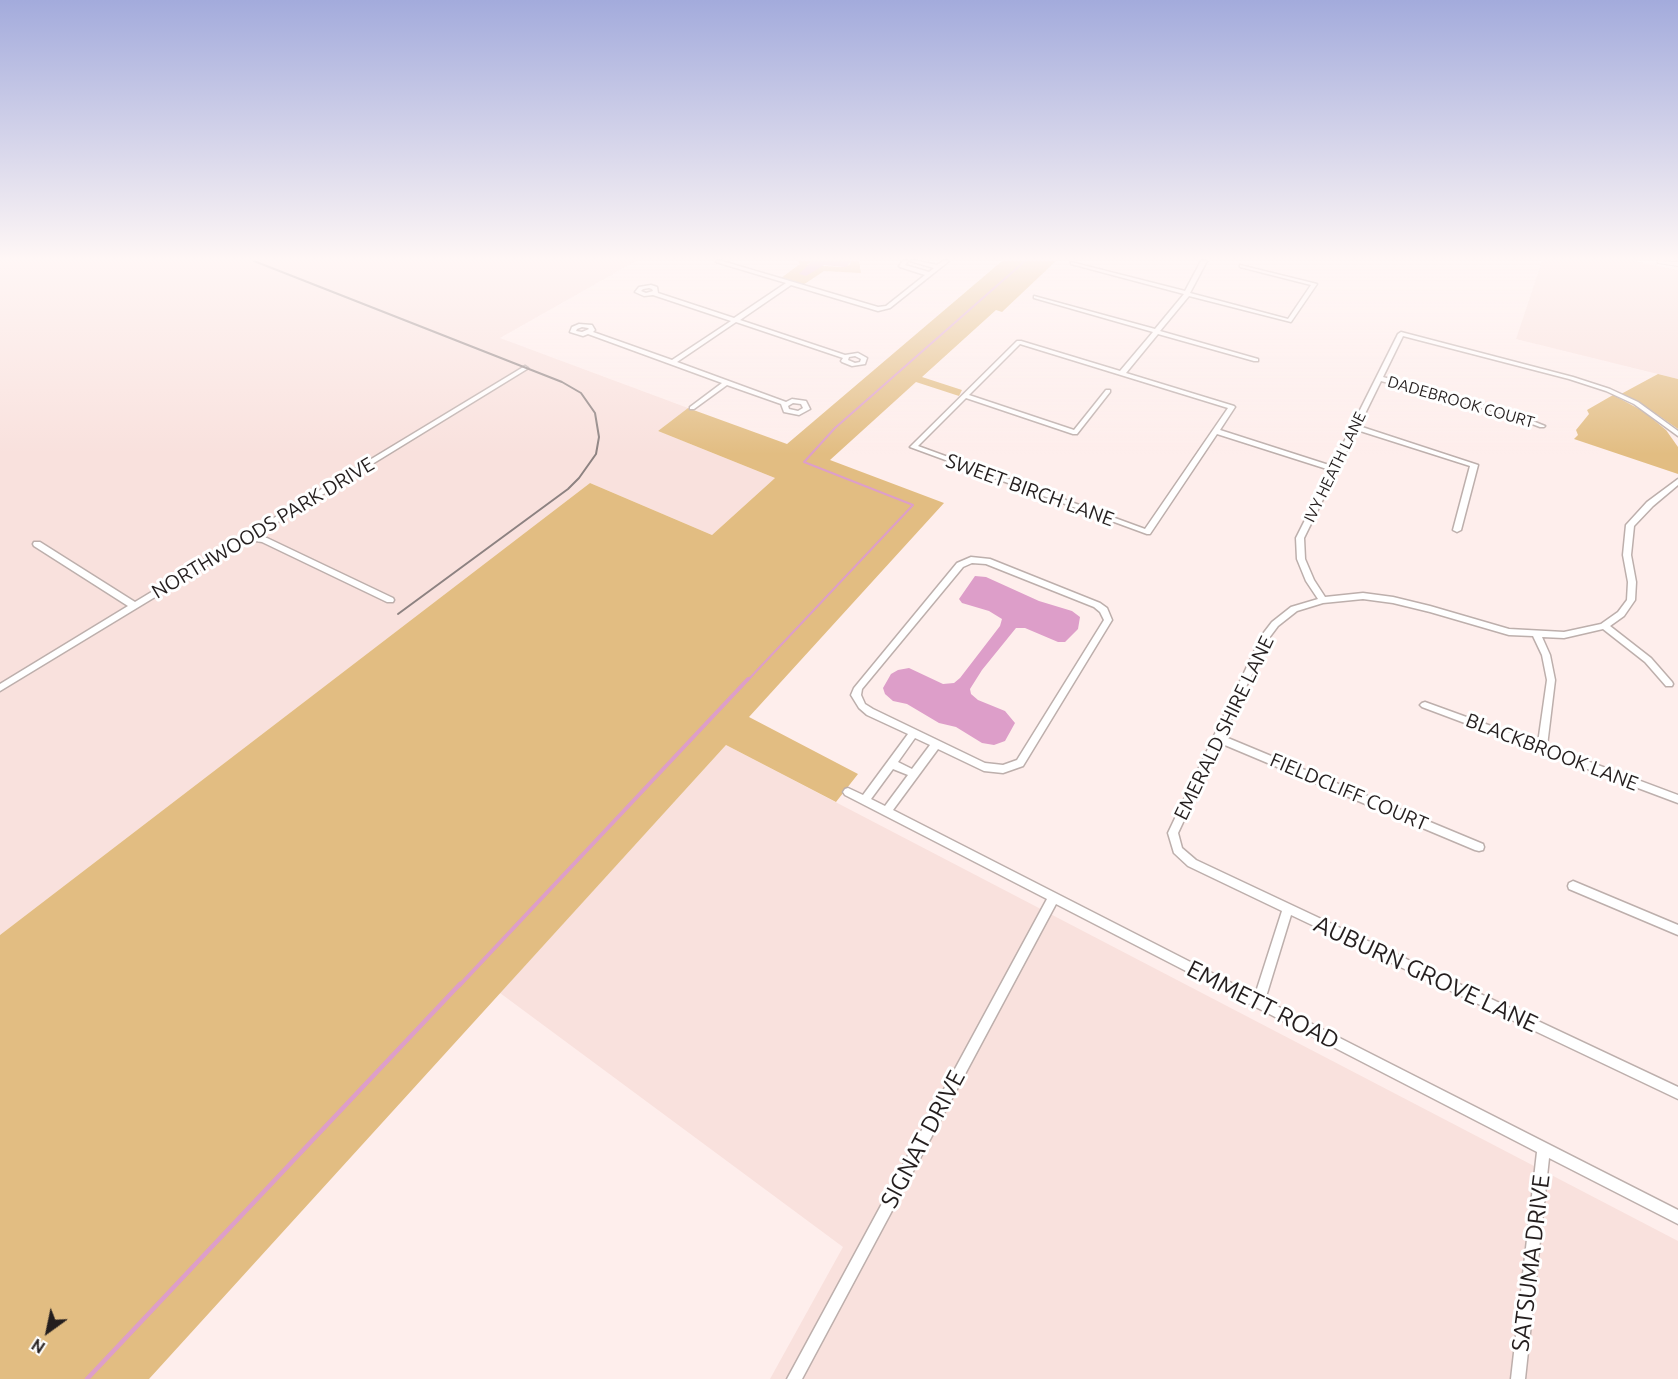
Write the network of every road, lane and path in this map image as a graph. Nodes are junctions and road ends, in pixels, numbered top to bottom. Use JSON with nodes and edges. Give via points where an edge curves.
{"nodes":[{"id":1,"x":727,"y":325,"type":"edge"},
{"id":2,"x":751,"y":325,"type":"edge"},
{"id":3,"x":1134,"y":325,"type":"edge"},
{"id":4,"x":1162,"y":325,"type":"edge"},
{"id":5,"x":1157,"y":332,"type":"junction"},
{"id":6,"x":590,"y":333,"type":"dead end"},
{"id":7,"x":845,"y":357,"type":"dead end"},
{"id":8,"x":1256,"y":360,"type":"dead end"},
{"id":9,"x":672,"y":363,"type":"junction"},
{"id":10,"x":525,"y":368,"type":"dead end"},
{"id":11,"x":1121,"y":374,"type":"junction"},
{"id":12,"x":1379,"y":378,"type":"junction"},
{"id":13,"x":726,"y":382,"type":"junction"},
{"id":14,"x":1108,"y":391,"type":"dead end"},
{"id":15,"x":965,"y":396,"type":"junction"},
{"id":16,"x":786,"y":404,"type":"dead end"},
{"id":17,"x":692,"y":408,"type":"dead end"},
{"id":18,"x":1542,"y":426,"type":"dead end"},
{"id":19,"x":1354,"y":428,"type":"junction"},
{"id":20,"x":1216,"y":431,"type":"junction"},
{"id":21,"x":1678,"y":434,"type":"edge"},
{"id":22,"x":1334,"y":469,"type":"junction"},
{"id":23,"x":1678,"y":481,"type":"edge"},
{"id":24,"x":1457,"y":530,"type":"dead end"},
{"id":25,"x":249,"y":537,"type":"junction"},
{"id":26,"x":37,"y":544,"type":"dead end"},
{"id":27,"x":390,"y":600,"type":"dead end"},
{"id":28,"x":1323,"y":600,"type":"junction"},
{"id":29,"x":135,"y":606,"type":"junction"},
{"id":30,"x":1604,"y":626,"type":"junction"},
{"id":31,"x":1537,"y":635,"type":"junction"},
{"id":32,"x":1669,"y":684,"type":"dead end"},
{"id":33,"x":0,"y":688,"type":"edge"},
{"id":34,"x":1425,"y":705,"type":"dead end"},
{"id":35,"x":914,"y":733,"type":"junction"},
{"id":36,"x":1218,"y":738,"type":"junction"},
{"id":37,"x":936,"y":744,"type":"junction"},
{"id":38,"x":1542,"y":748,"type":"junction"},
{"id":39,"x":892,"y":764,"type":"junction"},
{"id":40,"x":914,"y":774,"type":"junction"},
{"id":41,"x":848,"y":792,"type":"dead end"},
{"id":42,"x":865,"y":800,"type":"junction"},
{"id":43,"x":1678,"y":800,"type":"edge"},
{"id":44,"x":887,"y":812,"type":"junction"},
{"id":45,"x":1479,"y":847,"type":"dead end"},
{"id":46,"x":1178,"y":850,"type":"joint"},
{"id":47,"x":1573,"y":886,"type":"dead end"},
{"id":48,"x":1053,"y":898,"type":"junction"},
{"id":49,"x":1288,"y":909,"type":"junction"},
{"id":50,"x":1678,"y":930,"type":"edge"},
{"id":51,"x":1259,"y":1002,"type":"junction"},
{"id":52,"x":1678,"y":1093,"type":"edge"},
{"id":53,"x":1544,"y":1148,"type":"junction"},
{"id":54,"x":1678,"y":1217,"type":"edge"},
{"id":55,"x":794,"y":1379,"type":"edge"},
{"id":56,"x":1518,"y":1379,"type":"edge"}],
"edges":[{"from":1,"to":9,"type":"street"},
{"from":2,"to":7,"type":"street"},
{"from":3,"to":5,"type":"street"},
{"from":4,"to":5,"type":"street"},
{"from":5,"to":8,"type":"street"},
{"from":5,"to":11,"type":"street"},
{"from":6,"to":9,"type":"street"},
{"from":9,"to":13,"type":"street"},
{"from":10,"to":25,"type":"street","name":"NORTHWOODS PARK DRIVE"},
{"from":11,"to":15,"type":"street","via":[[1019,342]]},
{"from":11,"to":20,"type":"street","via":[[1232,407]]},
{"from":12,"to":18,"type":"street","name":"DADEBROOK COURT"},
{"from":12,"to":19,"type":"street","name":"IVY HEATH LANE"},
{"from":12,"to":21,"type":"street","name":"IVY HEATH LANE","via":[[1401,334],[1608,390],[1636,404]]},
{"from":13,"to":16,"type":"street"},
{"from":13,"to":17,"type":"street"},
{"from":14,"to":15,"type":"street","via":[[1075,433]]},
{"from":15,"to":20,"type":"street","name":"SWEET BIRCH LANE","via":[[913,447],[1147,532]]},
{"from":19,"to":22,"type":"street","name":"IVY HEATH LANE"},
{"from":19,"to":24,"type":"street","via":[[1474,465]]},
{"from":20,"to":22,"type":"street"},
{"from":22,"to":28,"type":"street","name":"IVY HEATH LANE","via":[[1300,538],[1300,559]]},
{"from":23,"to":30,"type":"street","via":[[1630,525],[1627,555],[1631,600],[1621,614]]},
{"from":25,"to":27,"type":"street","via":[[264,540]]},
{"from":25,"to":29,"type":"street","name":"NORTHWOODS PARK DRIVE"},
{"from":26,"to":29,"type":"street"},
{"from":28,"to":31,"type":"street","name":"EMERALD SHIRE LANE","via":[[1363,596],[1393,600],[1481,626]]},
{"from":28,"to":36,"type":"street","name":"EMERALD SHIRE LANE","via":[[1294,609],[1265,637]]},
{"from":29,"to":33,"type":"street","name":"NORTHWOODS PARK DRIVE"},
{"from":30,"to":31,"type":"street","name":"EMERALD SHIRE LANE","via":[[1564,635]]},
{"from":30,"to":32,"type":"street","via":[[1648,660]]},
{"from":31,"to":38,"type":"street","via":[[1551,680]]},
{"from":34,"to":38,"type":"street","name":"BLACKBROOK LANE"},
{"from":35,"to":37,"type":"street"},
{"from":35,"to":37,"type":"street","via":[[870,712],[858,701],[858,688],[960,565],[987,561],[1097,605],[1107,615],[1107,625],[1020,763],[1003,770],[984,767]]},
{"from":35,"to":39,"type":"street"},
{"from":36,"to":45,"type":"street","name":"FIELDCLIFF COURT"},
{"from":36,"to":46,"type":"street","name":"EMERALD SHIRE LANE","via":[[1173,833]]},
{"from":37,"to":40,"type":"street"},
{"from":38,"to":43,"type":"street","name":"BLACKBROOK LANE"},
{"from":39,"to":40,"type":"street"},
{"from":39,"to":42,"type":"street"},
{"from":40,"to":44,"type":"street"},
{"from":41,"to":42,"type":"street","name":"EMMETT ROAD"},
{"from":42,"to":44,"type":"street","name":"EMMETT ROAD"},
{"from":44,"to":48,"type":"street","name":"EMMETT ROAD"},
{"from":46,"to":49,"type":"street","name":"AUBURN GROVE LANE","via":[[1192,863]]},
{"from":47,"to":50,"type":"street"},
{"from":48,"to":51,"type":"street","name":"EMMETT ROAD"},
{"from":48,"to":55,"type":"street","name":"SIGNAT DRIVE"},
{"from":49,"to":51,"type":"street"},
{"from":49,"to":52,"type":"street","name":"AUBURN GROVE LANE"},
{"from":51,"to":53,"type":"street","name":"EMMETT ROAD"},
{"from":53,"to":54,"type":"street","name":"EMMETT ROAD"},
{"from":53,"to":56,"type":"street","name":"SATSUMA DRIVE"}]}
